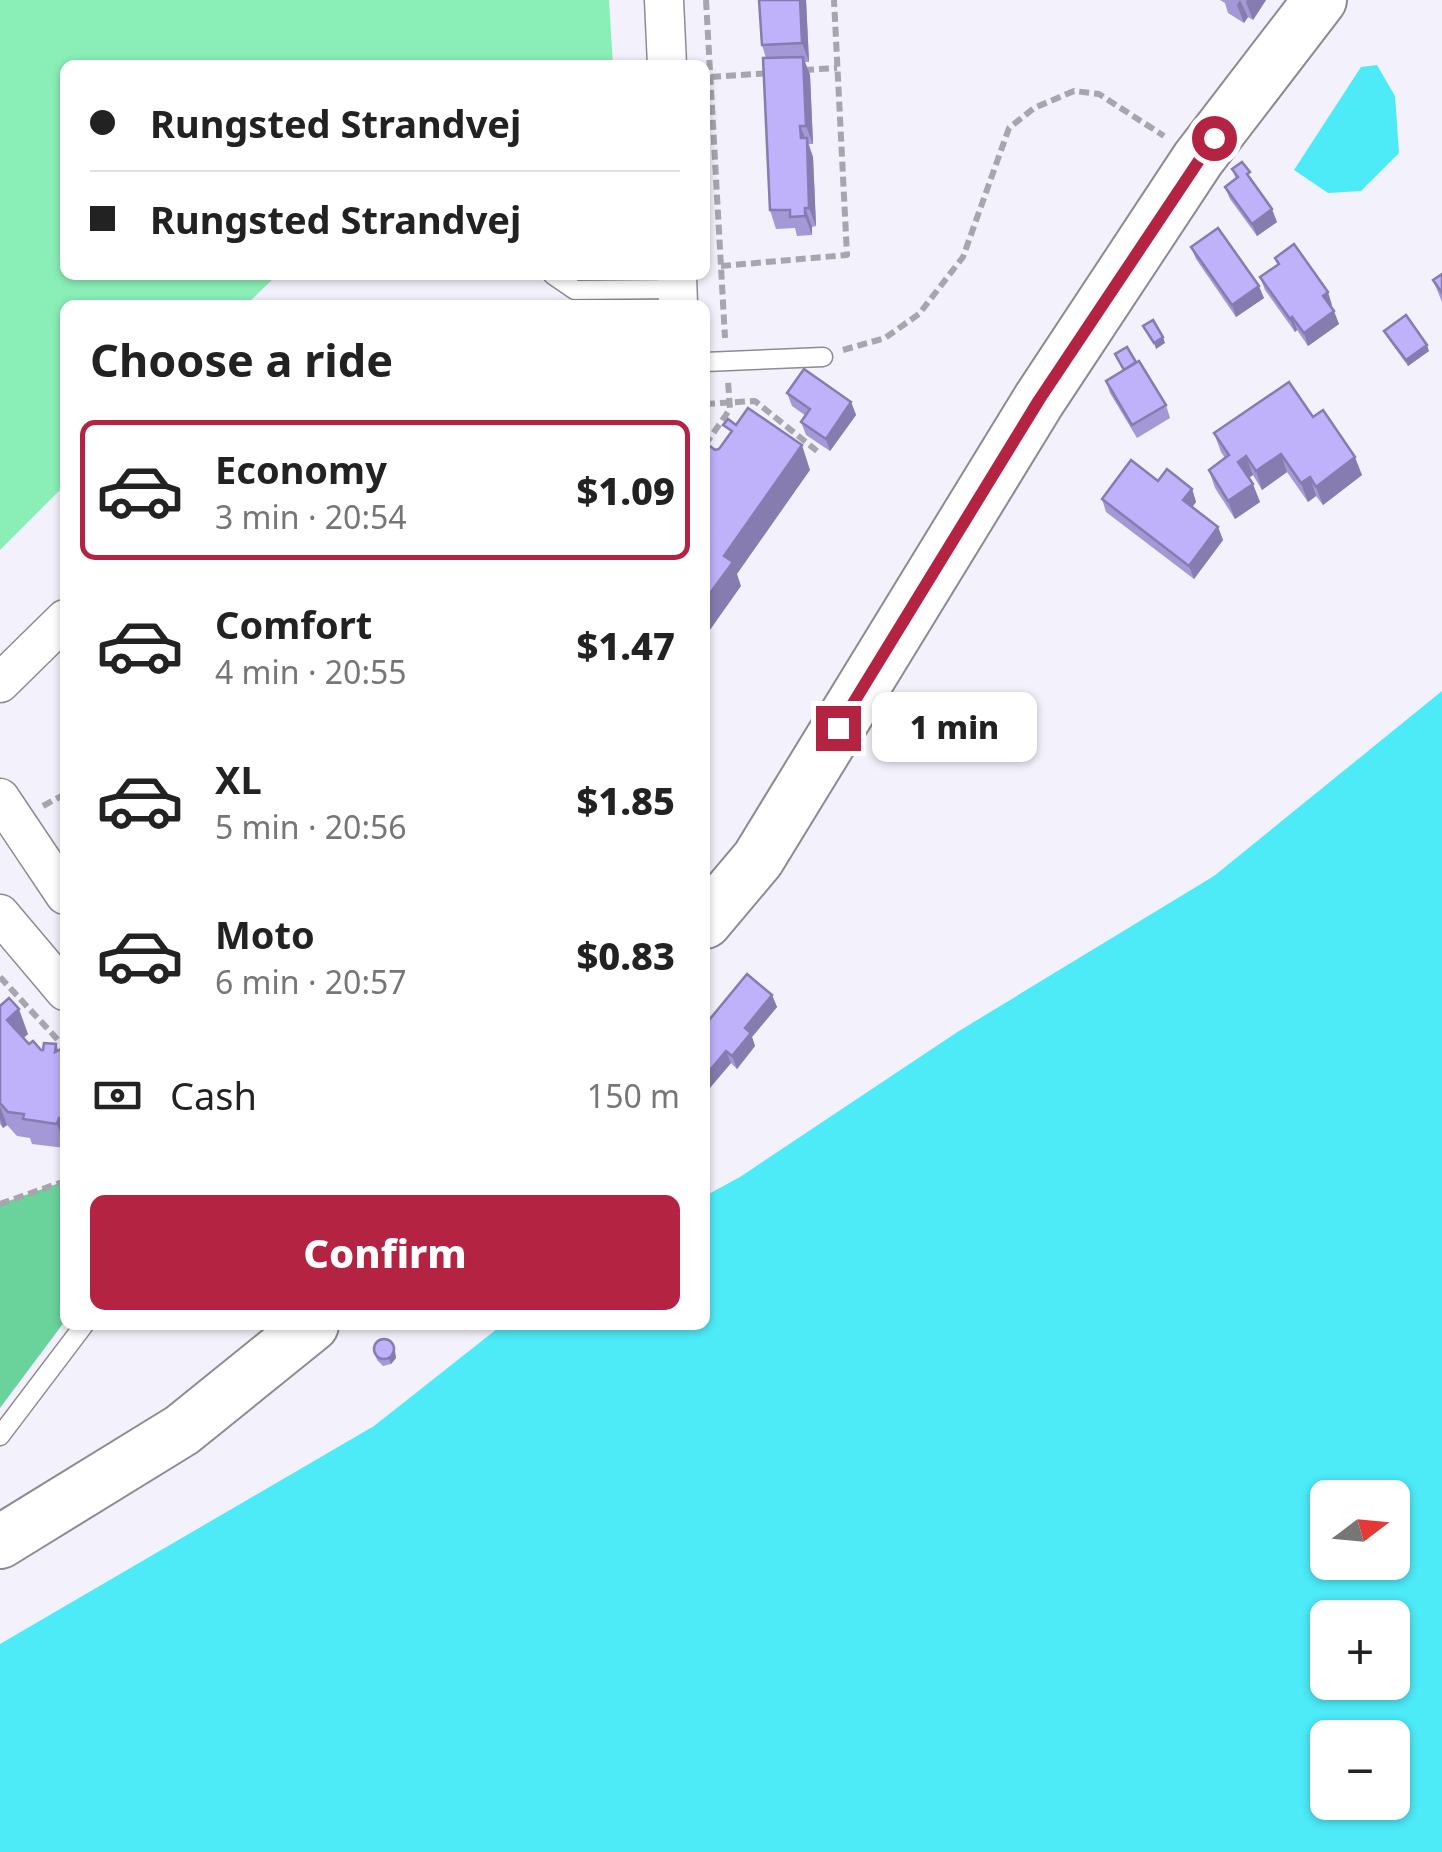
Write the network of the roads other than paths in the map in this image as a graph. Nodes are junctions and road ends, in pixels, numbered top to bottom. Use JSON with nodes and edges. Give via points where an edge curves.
{"nodes":[{"id":1,"x":664,"y":0,"type":"edge"},
{"id":2,"x":1320,"y":0,"type":"edge"},
{"id":3,"x":667,"y":60,"type":"edge"},
{"id":4,"x":561,"y":280,"type":"edge"},
{"id":5,"x":678,"y":290,"type":"edge"},
{"id":6,"x":823,"y":356,"type":"road end"},
{"id":7,"x":710,"y":362,"type":"edge"},
{"id":8,"x":60,"y":624,"type":"edge"},
{"id":9,"x":0,"y":683,"type":"edge"},
{"id":10,"x":0,"y":798,"type":"edge"},
{"id":11,"x":60,"y":888,"type":"edge"},
{"id":12,"x":0,"y":914,"type":"edge"},
{"id":13,"x":710,"y":916,"type":"edge"},
{"id":14,"x":60,"y":985,"type":"edge"},
{"id":15,"x":80,"y":1330,"type":"edge"},
{"id":16,"x":306,"y":1330,"type":"edge"},
{"id":17,"x":0,"y":1436,"type":"edge"},
{"id":18,"x":0,"y":1542,"type":"edge"}],
"edges":[{"from":1,"to":3,"type":"street"},
{"from":2,"to":13,"type":"main road","via":[[1198,159],[1039,400],[758,860]]},
{"from":4,"to":5,"type":"lane","via":[[576,290]]},
{"from":6,"to":7,"type":"lane"},
{"from":8,"to":9,"type":"street"},
{"from":10,"to":11,"type":"street"},
{"from":12,"to":14,"type":"street"},
{"from":15,"to":17,"type":"lane"},
{"from":16,"to":18,"type":"main road","via":[[182,1430]]}]}
